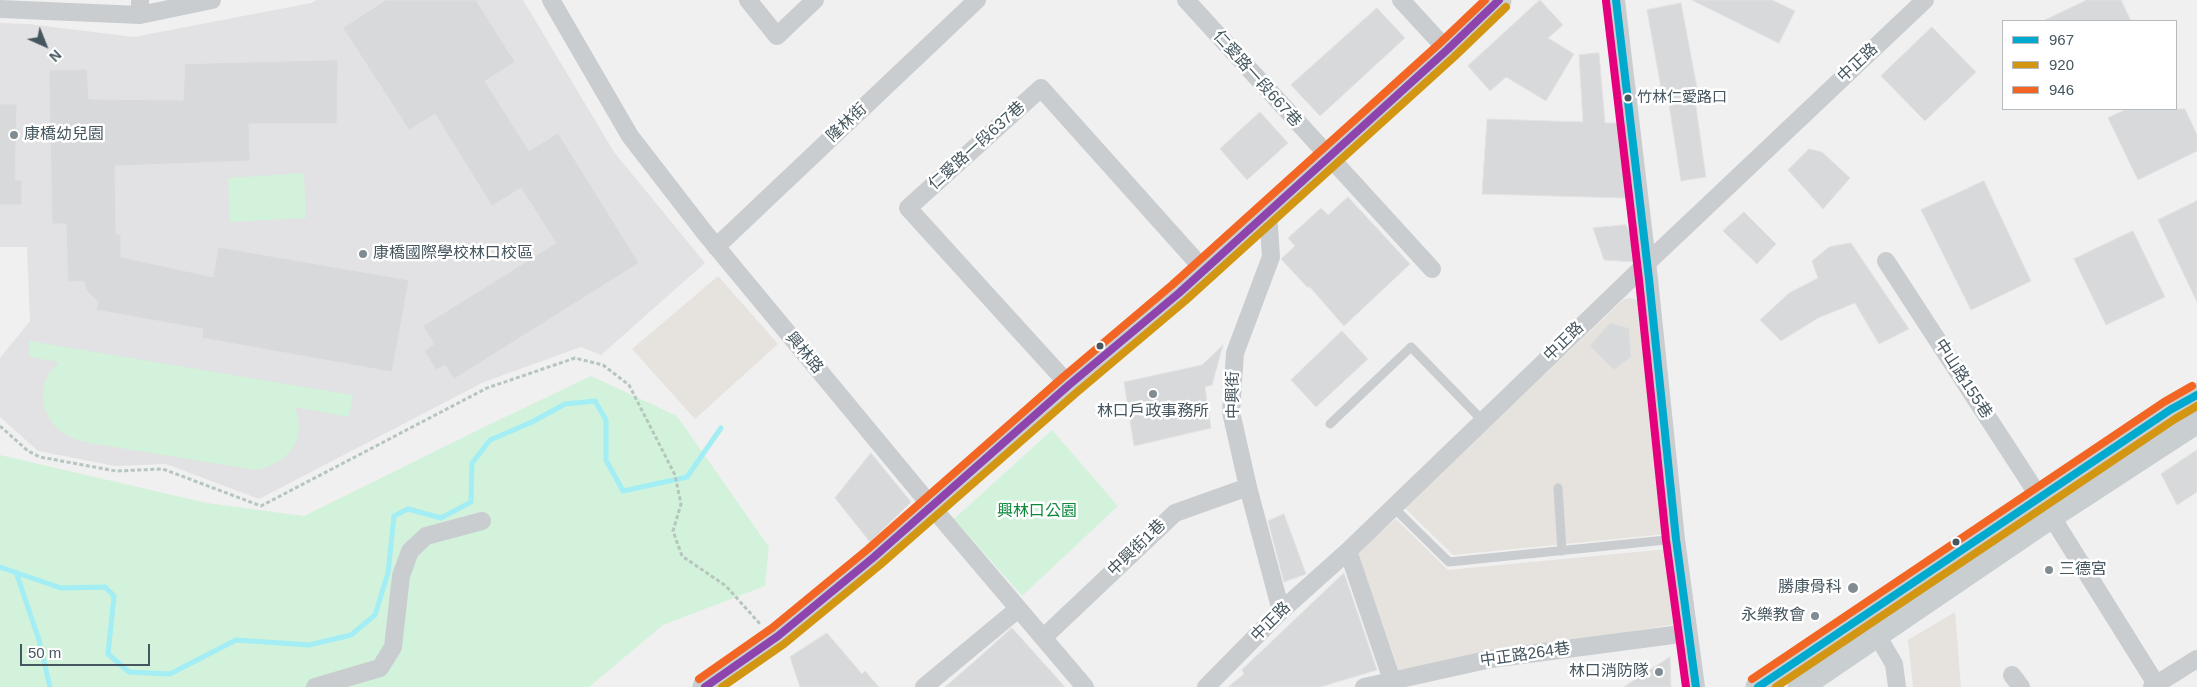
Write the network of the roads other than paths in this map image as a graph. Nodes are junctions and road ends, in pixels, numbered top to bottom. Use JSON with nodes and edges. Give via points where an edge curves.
{"nodes":[{"id":1,"x":212,"y":0,"type":"edge"},
{"id":2,"x":551,"y":0,"type":"edge"},
{"id":3,"x":748,"y":0,"type":"edge"},
{"id":4,"x":815,"y":0,"type":"edge"},
{"id":5,"x":977,"y":0,"type":"edge"},
{"id":6,"x":1186,"y":0,"type":"edge"},
{"id":7,"x":1401,"y":0,"type":"edge"},
{"id":8,"x":1499,"y":0,"type":"edge"},
{"id":9,"x":1616,"y":0,"type":"edge"},
{"id":10,"x":1925,"y":0,"type":"edge"},
{"id":11,"x":140,"y":8,"type":"edge"},
{"id":12,"x":0,"y":9,"type":"edge"},
{"id":13,"x":1447,"y":50,"type":"junction"},
{"id":14,"x":1329,"y":158,"type":"junction"},
{"id":15,"x":1268,"y":210,"type":"junction"},
{"id":16,"x":716,"y":247,"type":"junction"},
{"id":17,"x":1886,"y":261,"type":"dead end"},
{"id":18,"x":1647,"y":263,"type":"junction"},
{"id":19,"x":1432,"y":269,"type":"dead end"},
{"id":20,"x":1204,"y":270,"type":"junction"},
{"id":21,"x":1069,"y":385,"type":"junction"},
{"id":22,"x":2197,"y":395,"type":"edge"},
{"id":23,"x":1483,"y":421,"type":"junction"},
{"id":24,"x":2197,"y":421,"type":"edge"},
{"id":25,"x":1330,"y":424,"type":"dead end"},
{"id":26,"x":1248,"y":487,"type":"junction"},
{"id":27,"x":1558,"y":488,"type":"dead end"},
{"id":28,"x":932,"y":507,"type":"junction"},
{"id":29,"x":1393,"y":507,"type":"junction"},
{"id":30,"x":2045,"y":507,"type":"junction"},
{"id":31,"x":482,"y":521,"type":"dead end"},
{"id":32,"x":1676,"y":539,"type":"junction"},
{"id":33,"x":1562,"y":550,"type":"junction"},
{"id":34,"x":1348,"y":551,"type":"junction"},
{"id":35,"x":1018,"y":609,"type":"junction"},
{"id":36,"x":1281,"y":611,"type":"junction"},
{"id":37,"x":1688,"y":633,"type":"junction"},
{"id":38,"x":1877,"y":635,"type":"junction"},
{"id":39,"x":1044,"y":637,"type":"junction"},
{"id":40,"x":2197,"y":659,"type":"edge"},
{"id":41,"x":1392,"y":680,"type":"junction"},
{"id":42,"x":935,"y":684,"type":"edge"},
{"id":43,"x":2155,"y":686,"type":"edge"},
{"id":44,"x":315,"y":687,"type":"edge"},
{"id":45,"x":705,"y":687,"type":"edge"},
{"id":46,"x":1085,"y":687,"type":"edge"},
{"id":47,"x":1206,"y":687,"type":"edge"},
{"id":48,"x":1364,"y":687,"type":"edge"},
{"id":49,"x":1696,"y":687,"type":"edge"},
{"id":50,"x":1758,"y":687,"type":"edge"},
{"id":51,"x":1800,"y":687,"type":"edge"},
{"id":52,"x":1897,"y":687,"type":"edge"}],
"edges":[{"from":1,"to":11,"type":"street"},
{"from":2,"to":16,"type":"street","name":"興林路","via":[[630,136]]},
{"from":3,"to":4,"type":"street","via":[[777,36]]},
{"from":5,"to":16,"type":"street","name":"隆林街"},
{"from":6,"to":14,"type":"street","name":"仁愛路一段667巷"},
{"from":7,"to":13,"type":"street"},
{"from":8,"to":13,"type":"main road"},
{"from":9,"to":18,"type":"street"},
{"from":10,"to":18,"type":"street","name":"中正路"},
{"from":11,"to":12,"type":"street"},
{"from":13,"to":14,"type":"main road"},
{"from":14,"to":15,"type":"main road"},
{"from":14,"to":19,"type":"street","name":"仁愛路一段667巷"},
{"from":15,"to":20,"type":"main road"},
{"from":15,"to":26,"type":"street","name":"中興街","via":[[1271,257],[1234,363],[1231,412]]},
{"from":16,"to":28,"type":"street","name":"興林路"},
{"from":17,"to":30,"type":"street","name":"中山路155巷"},
{"from":18,"to":23,"type":"street","name":"中正路"},
{"from":18,"to":32,"type":"street"},
{"from":20,"to":21,"type":"main road"},
{"from":20,"to":21,"type":"street","name":"仁愛路一段637巷","via":[[1041,88],[908,208]]},
{"from":21,"to":28,"type":"main road"},
{"from":22,"to":30,"type":"main road","via":[[2170,410]]},
{"from":23,"to":25,"type":"lane","via":[[1410,347]]},
{"from":23,"to":29,"type":"street","name":"中正路"},
{"from":24,"to":30,"type":"main road"},
{"from":26,"to":36,"type":"street","name":"中興街"},
{"from":26,"to":39,"type":"street","name":"中興街1巷","via":[[1174,513]]},
{"from":27,"to":33,"type":"lane"},
{"from":28,"to":35,"type":"street","name":"興林路"},
{"from":28,"to":45,"type":"main road","via":[[773,639]]},
{"from":29,"to":33,"type":"lane","via":[[1449,562]]},
{"from":29,"to":34,"type":"street","name":"中正路"},
{"from":30,"to":38,"type":"main road"},
{"from":30,"to":43,"type":"street","name":"中山路155巷"},
{"from":30,"to":50,"type":"main road"},
{"from":31,"to":44,"type":"street","via":[[426,536],[410,551],[402,576],[393,647],[380,668]]},
{"from":32,"to":33,"type":"lane"},
{"from":32,"to":37,"type":"street"},
{"from":34,"to":36,"type":"street","name":"中正路"},
{"from":34,"to":41,"type":"street"},
{"from":35,"to":39,"type":"street","name":"興林路"},
{"from":35,"to":42,"type":"street"},
{"from":36,"to":47,"type":"street","name":"中正路"},
{"from":37,"to":41,"type":"street","name":"中正路264巷","via":[[1491,659]]},
{"from":37,"to":49,"type":"street"},
{"from":38,"to":51,"type":"main road"},
{"from":38,"to":52,"type":"street","via":[[1894,664]]},
{"from":39,"to":46,"type":"street","name":"興林路"},
{"from":40,"to":43,"type":"street"},
{"from":41,"to":48,"type":"street","name":"中正路264巷"}]}
